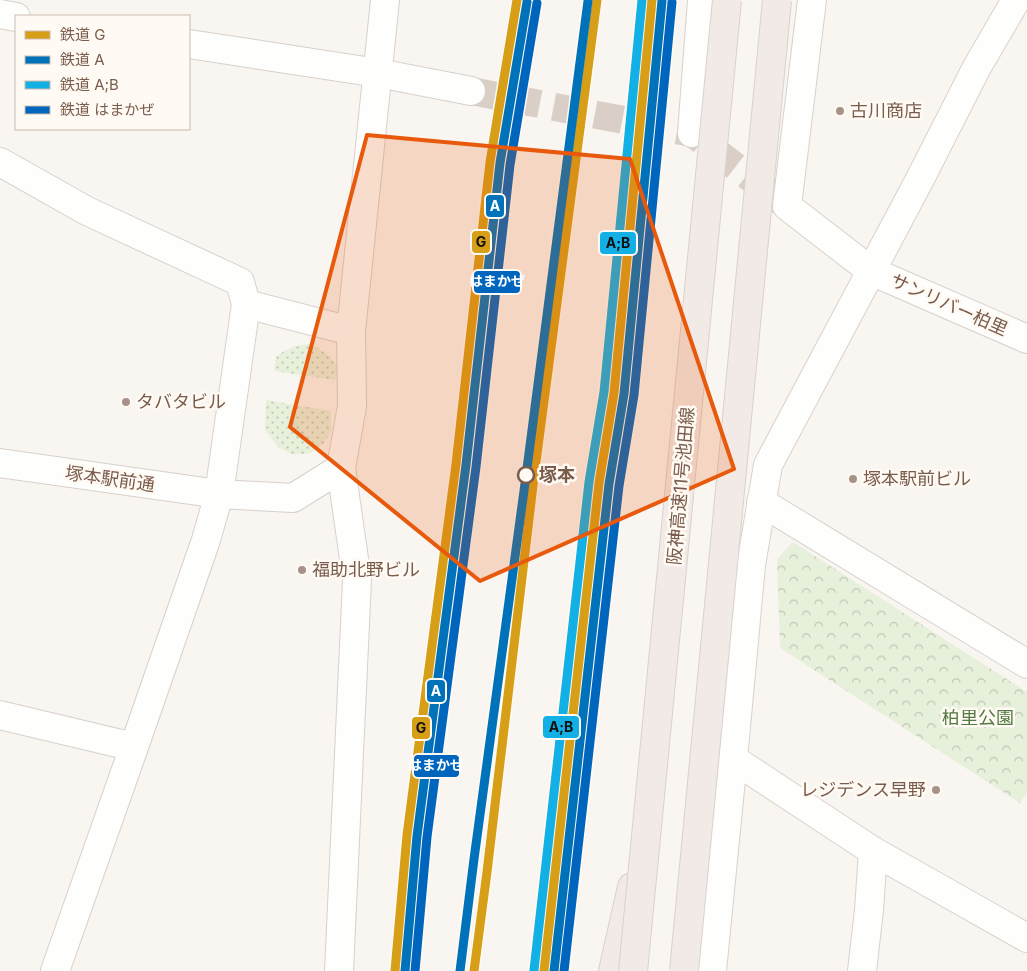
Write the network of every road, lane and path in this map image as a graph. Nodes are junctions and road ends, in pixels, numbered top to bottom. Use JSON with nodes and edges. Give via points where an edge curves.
{"nodes":[{"id":1,"x":385,"y":0,"type":"edge"},
{"id":2,"x":702,"y":0,"type":"edge"},
{"id":3,"x":727,"y":0,"type":"edge"},
{"id":4,"x":777,"y":0,"type":"edge"},
{"id":5,"x":812,"y":0,"type":"edge"},
{"id":6,"x":1016,"y":0,"type":"edge"},
{"id":7,"x":0,"y":14,"type":"edge"},
{"id":8,"x":15,"y":17,"type":"edge"},
{"id":9,"x":190,"y":44,"type":"edge"},
{"id":10,"x":378,"y":73,"type":"junction"},
{"id":11,"x":471,"y":91,"type":"tunnel mouth"},
{"id":12,"x":692,"y":134,"type":"dead end"},
{"id":13,"x":0,"y":162,"type":"edge"},
{"id":14,"x":871,"y":272,"type":"junction"},
{"id":15,"x":246,"y":304,"type":"junction"},
{"id":16,"x":351,"y":331,"type":"junction"},
{"id":17,"x":1027,"y":339,"type":"edge"},
{"id":18,"x":0,"y":463,"type":"edge"},
{"id":19,"x":340,"y":468,"type":"junction"},
{"id":20,"x":219,"y":494,"type":"junction"},
{"id":21,"x":761,"y":502,"type":"junction"},
{"id":22,"x":1027,"y":664,"type":"edge"},
{"id":23,"x":0,"y":715,"type":"edge"},
{"id":24,"x":134,"y":747,"type":"junction"},
{"id":25,"x":733,"y":759,"type":"junction"},
{"id":26,"x":649,"y":810,"type":"junction"},
{"id":27,"x":873,"y":851,"type":"junction"},
{"id":28,"x":1027,"y":938,"type":"edge"},
{"id":29,"x":55,"y":971,"type":"edge"},
{"id":30,"x":338,"y":971,"type":"edge"},
{"id":31,"x":613,"y":971,"type":"edge"},
{"id":32,"x":633,"y":971,"type":"edge"},
{"id":33,"x":684,"y":971,"type":"edge"},
{"id":34,"x":712,"y":971,"type":"edge"},
{"id":35,"x":862,"y":971,"type":"edge"}],
"edges":[{"from":1,"to":10,"type":"street"},
{"from":2,"to":12,"type":"street"},
{"from":3,"to":26,"type":"highway","name":"阪神高速11号池田線","bridge":true},
{"from":4,"to":33,"type":"highway","bridge":true},
{"from":5,"to":14,"type":"street","name":"サンリバー柏里","via":[[787,206]]},
{"from":6,"to":14,"type":"street","via":[[977,67]]},
{"from":7,"to":8,"type":"street"},
{"from":9,"to":10,"type":"street"},
{"from":10,"to":11,"type":"street"},
{"from":10,"to":16,"type":"street"},
{"from":13,"to":15,"type":"street","via":[[87,211],[240,282]]},
{"from":14,"to":17,"type":"street","name":"サンリバー柏里"},
{"from":14,"to":21,"type":"street","via":[[768,465]]},
{"from":15,"to":16,"type":"street"},
{"from":15,"to":20,"type":"street"},
{"from":16,"to":19,"type":"street","via":[[352,406]]},
{"from":18,"to":20,"type":"street","name":"塚本駅前通"},
{"from":19,"to":20,"type":"street","name":"塚本駅前通","via":[[293,498]]},
{"from":19,"to":30,"type":"street","via":[[357,580]]},
{"from":20,"to":24,"type":"street"},
{"from":21,"to":22,"type":"street"},
{"from":21,"to":25,"type":"street","via":[[751,565]]},
{"from":23,"to":24,"type":"street"},
{"from":24,"to":29,"type":"street"},
{"from":25,"to":27,"type":"street"},
{"from":25,"to":34,"type":"street"},
{"from":26,"to":31,"type":"highway","bridge":true},
{"from":26,"to":32,"type":"highway","name":"阪神高速11号池田線","bridge":true},
{"from":27,"to":28,"type":"street"},
{"from":27,"to":35,"type":"street"}]}
